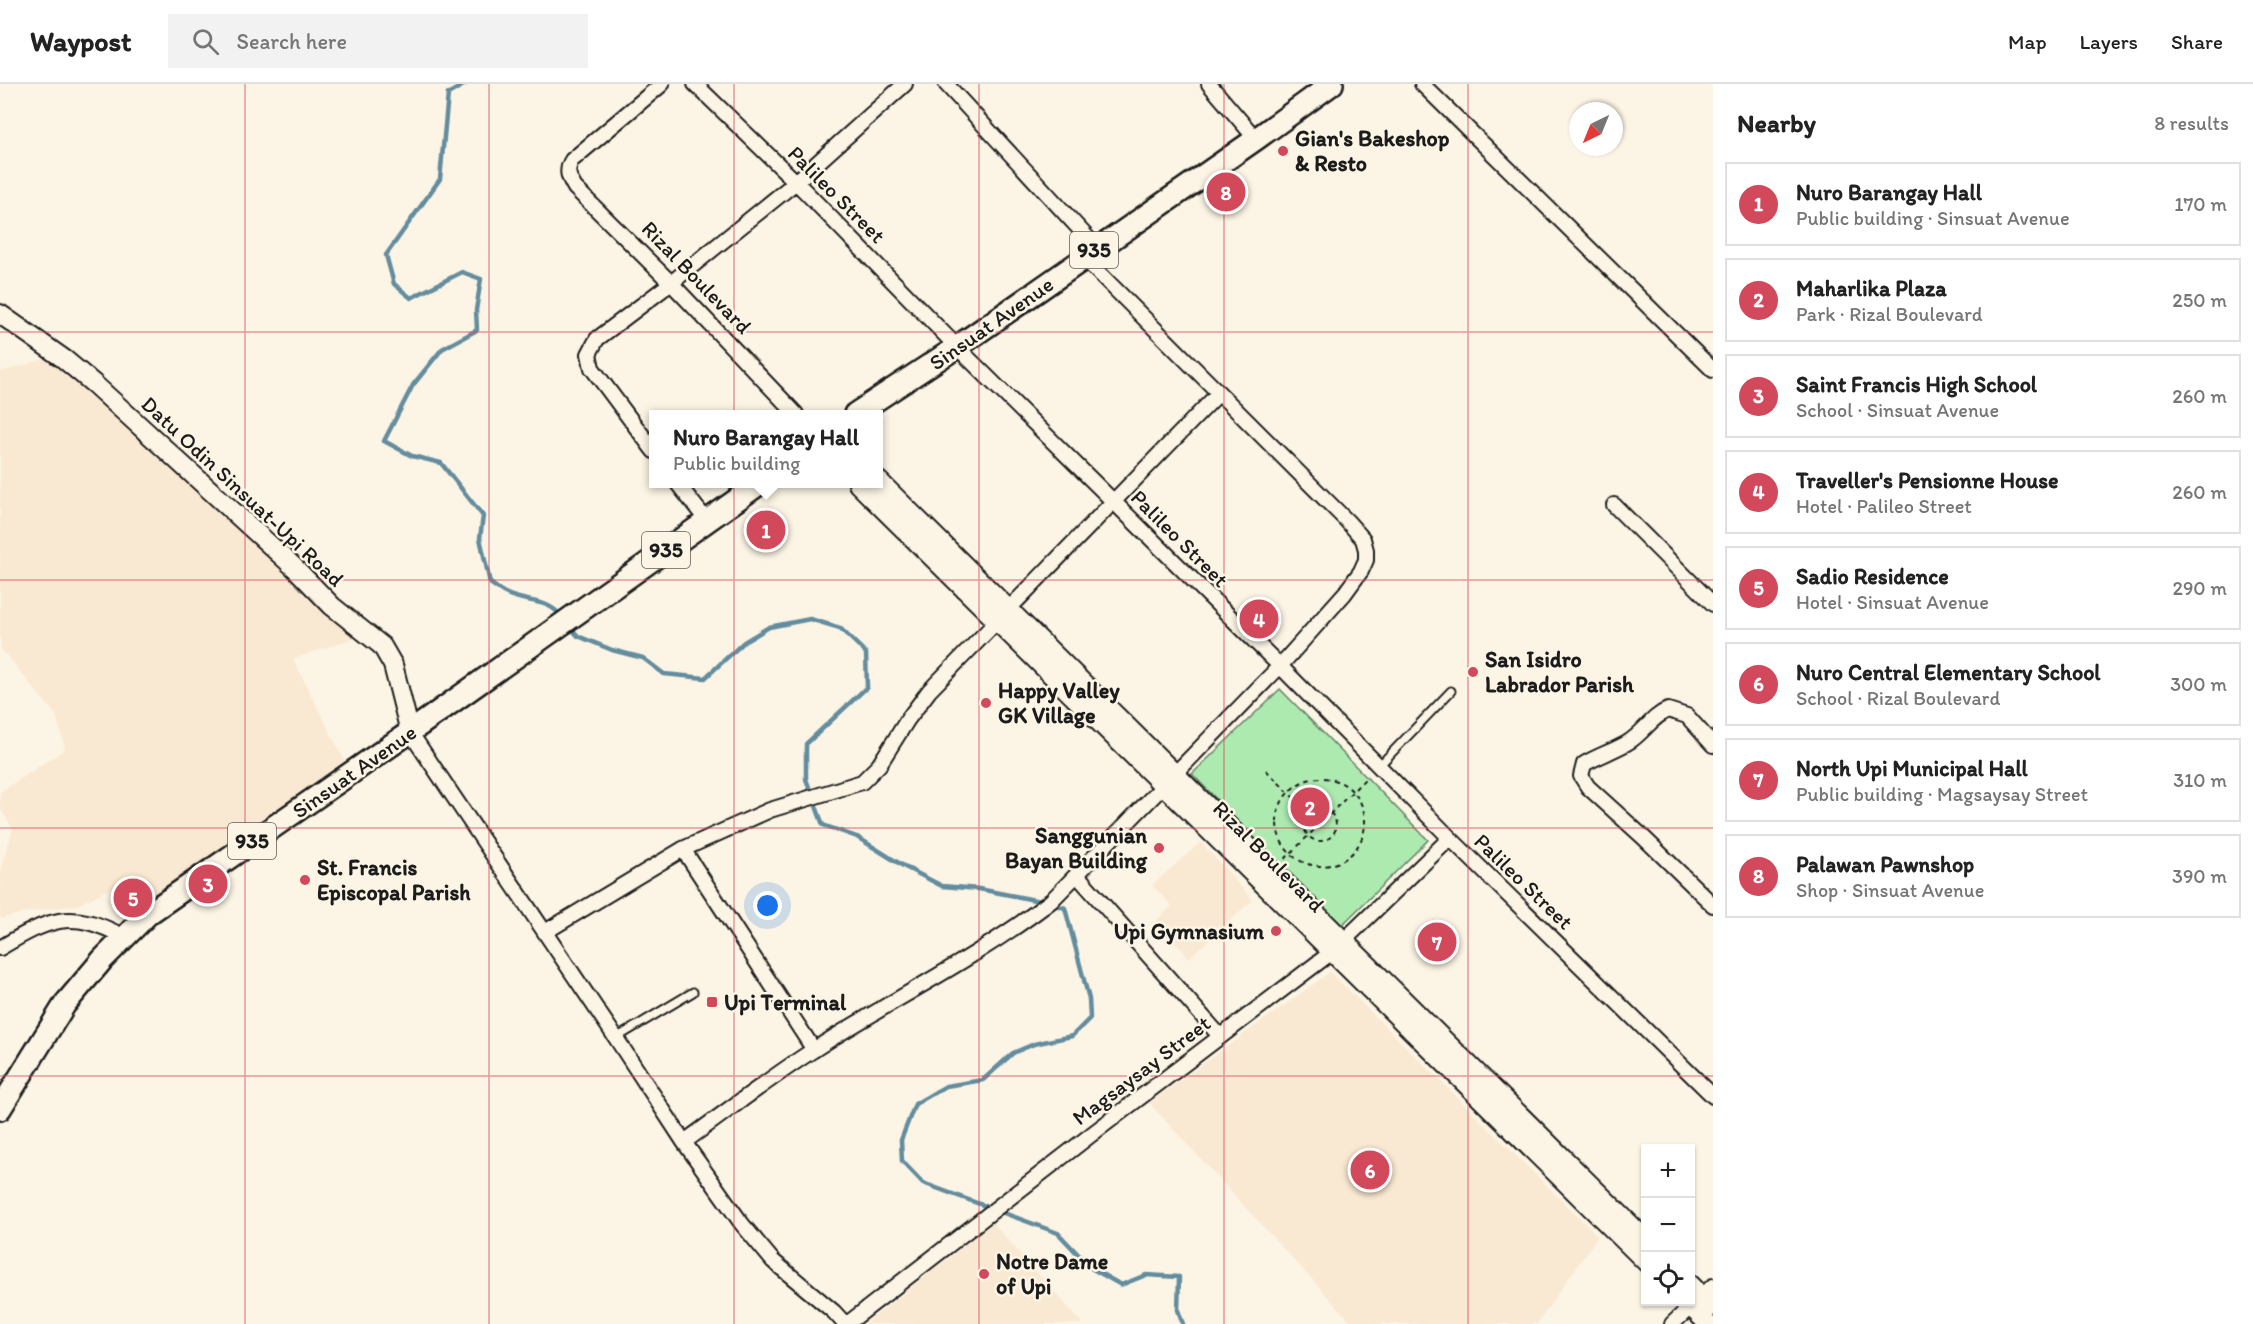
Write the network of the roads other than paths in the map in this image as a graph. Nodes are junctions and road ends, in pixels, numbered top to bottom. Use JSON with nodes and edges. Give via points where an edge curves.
{"nodes":[{"id":1,"x":662,"y":84,"type":"edge"},
{"id":2,"x":695,"y":84,"type":"edge"},
{"id":3,"x":905,"y":84,"type":"edge"},
{"id":4,"x":946,"y":84,"type":"edge"},
{"id":5,"x":1209,"y":84,"type":"edge"},
{"id":6,"x":1332,"y":84,"type":"edge"},
{"id":7,"x":1422,"y":84,"type":"edge"},
{"id":8,"x":1256,"y":139,"type":"junction"},
{"id":9,"x":796,"y":182,"type":"junction"},
{"id":10,"x":1091,"y":253,"type":"junction"},
{"id":11,"x":671,"y":283,"type":"junction"},
{"id":12,"x":0,"y":314,"type":"edge"},
{"id":13,"x":957,"y":347,"type":"junction"},
{"id":14,"x":1713,"y":370,"type":"edge"},
{"id":15,"x":1219,"y":393,"type":"junction"},
{"id":16,"x":792,"y":410,"type":"edge"},
{"id":17,"x":861,"y":410,"type":"edge"},
{"id":18,"x":649,"y":444,"type":"edge"},
{"id":19,"x":883,"y":485,"type":"edge"},
{"id":20,"x":682,"y":488,"type":"edge"},
{"id":21,"x":752,"y":488,"type":"edge"},
{"id":22,"x":863,"y":488,"type":"edge"},
{"id":23,"x":1114,"y":502,"type":"junction"},
{"id":24,"x":1614,"y":506,"type":"dead end"},
{"id":25,"x":707,"y":521,"type":"junction"},
{"id":26,"x":1713,"y":604,"type":"edge"},
{"id":27,"x":1002,"y":615,"type":"junction"},
{"id":28,"x":1280,"y":666,"type":"junction"},
{"id":29,"x":1451,"y":691,"type":"dead end"},
{"id":30,"x":410,"y":732,"type":"junction"},
{"id":31,"x":1713,"y":745,"type":"edge"},
{"id":32,"x":1379,"y":766,"type":"junction"},
{"id":33,"x":1168,"y":779,"type":"junction"},
{"id":34,"x":1450,"y":838,"type":"junction"},
{"id":35,"x":683,"y":849,"type":"junction"},
{"id":36,"x":1077,"y":874,"type":"junction"},
{"id":37,"x":1713,"y":905,"type":"edge"},
{"id":38,"x":545,"y":932,"type":"junction"},
{"id":39,"x":124,"y":937,"type":"junction"},
{"id":40,"x":1339,"y":947,"type":"junction"},
{"id":41,"x":0,"y":948,"type":"edge"},
{"id":42,"x":693,"y":992,"type":"dead end"},
{"id":43,"x":1220,"y":1036,"type":"junction"},
{"id":44,"x":616,"y":1038,"type":"junction"},
{"id":45,"x":814,"y":1050,"type":"junction"},
{"id":46,"x":1713,"y":1096,"type":"edge"},
{"id":47,"x":0,"y":1109,"type":"edge"},
{"id":48,"x":684,"y":1142,"type":"junction"},
{"id":49,"x":1641,"y":1235,"type":"edge"},
{"id":50,"x":1641,"y":1257,"type":"edge"},
{"id":51,"x":1699,"y":1297,"type":"edge"},
{"id":52,"x":846,"y":1324,"type":"edge"},
{"id":53,"x":1672,"y":1324,"type":"edge"},
{"id":54,"x":1708,"y":1324,"type":"edge"}],
"edges":[{"from":1,"to":11,"type":"street","name":"Rizal Boulevard","via":[[578,154],[567,171],[575,188]]},
{"from":2,"to":9,"type":"street","name":"Palileo Street"},
{"from":3,"to":9,"type":"street"},
{"from":4,"to":10,"type":"street"},
{"from":5,"to":8,"type":"street"},
{"from":6,"to":8,"type":"main road","name":"Sinsuat Avenue","number":"935"},
{"from":7,"to":14,"type":"street"},
{"from":8,"to":10,"type":"main road","name":"Sinsuat Avenue","number":"935"},
{"from":9,"to":11,"type":"street"},
{"from":9,"to":13,"type":"street","name":"Palileo Street"},
{"from":10,"to":13,"type":"main road","name":"Sinsuat Avenue","number":"935"},
{"from":10,"to":15,"type":"street"},
{"from":11,"to":16,"type":"street","name":"Rizal Boulevard"},
{"from":11,"to":18,"type":"street","via":[[597,339],[589,354],[592,368]]},
{"from":12,"to":30,"type":"main road","name":"Datu Odin Sinsuat-Upi Road","via":[[94,384],[332,606],[382,646],[393,665]]},
{"from":13,"to":17,"type":"main road","name":"Sinsuat Avenue","number":"935"},
{"from":13,"to":23,"type":"street","name":"Palileo Street"},
{"from":15,"to":23,"type":"street"},
{"from":15,"to":28,"type":"street","via":[[1347,521],[1363,539],[1366,550],[1361,571],[1345,593]]},
{"from":19,"to":27,"type":"main road","name":"Rizal Boulevard"},
{"from":20,"to":25,"type":"street"},
{"from":21,"to":25,"type":"main road","name":"Sinsuat Avenue","number":"935"},
{"from":22,"to":27,"type":"main road","name":"Rizal Boulevard"},
{"from":23,"to":27,"type":"street"},
{"from":23,"to":28,"type":"street","name":"Palileo Street"},
{"from":24,"to":26,"type":"street"},
{"from":25,"to":30,"type":"main road","name":"Sinsuat Avenue","number":"935"},
{"from":27,"to":33,"type":"main road","name":"Rizal Boulevard"},
{"from":27,"to":35,"type":"street","via":[[929,691],[879,765],[862,782],[770,810]]},
{"from":28,"to":32,"type":"street","name":"Palileo Street"},
{"from":28,"to":33,"type":"street"},
{"from":29,"to":32,"type":"lane"},
{"from":30,"to":38,"type":"street"},
{"from":30,"to":39,"type":"main road","name":"Sinsuat Avenue","number":"935","via":[[157,909]]},
{"from":31,"to":37,"type":"street","via":[[1687,716],[1668,710],[1627,743],[1584,764],[1581,776]]},
{"from":32,"to":34,"type":"street","name":"Palileo Street"},
{"from":33,"to":36,"type":"street"},
{"from":33,"to":40,"type":"main road","name":"Rizal Boulevard"},
{"from":33,"to":40,"type":"main road","name":"Rizal Boulevard","via":[[1273,871]]},
{"from":34,"to":40,"type":"street","name":"Magsaysay Street"},
{"from":34,"to":46,"type":"street","name":"Palileo Street"},
{"from":35,"to":38,"type":"street"},
{"from":35,"to":45,"type":"street"},
{"from":36,"to":43,"type":"street"},
{"from":36,"to":45,"type":"street","via":[[1040,910],[973,955]]},
{"from":38,"to":44,"type":"street"},
{"from":39,"to":41,"type":"street","via":[[89,921],[67,919],[44,923]]},
{"from":39,"to":47,"type":"main road","name":"Sinsuat Avenue","number":"935","via":[[65,1004]]},
{"from":40,"to":43,"type":"street","name":"Magsaysay Street"},
{"from":40,"to":49,"type":"main road","name":"Rizal Boulevard"},
{"from":40,"to":50,"type":"main road","name":"Rizal Boulevard"},
{"from":42,"to":44,"type":"lane"},
{"from":43,"to":52,"type":"street","name":"Magsaysay Street"},
{"from":44,"to":48,"type":"street"},
{"from":45,"to":48,"type":"street"},
{"from":48,"to":52,"type":"street","via":[[755,1241]]},
{"from":51,"to":53,"type":"street"},
{"from":51,"to":54,"type":"main road"}]}
